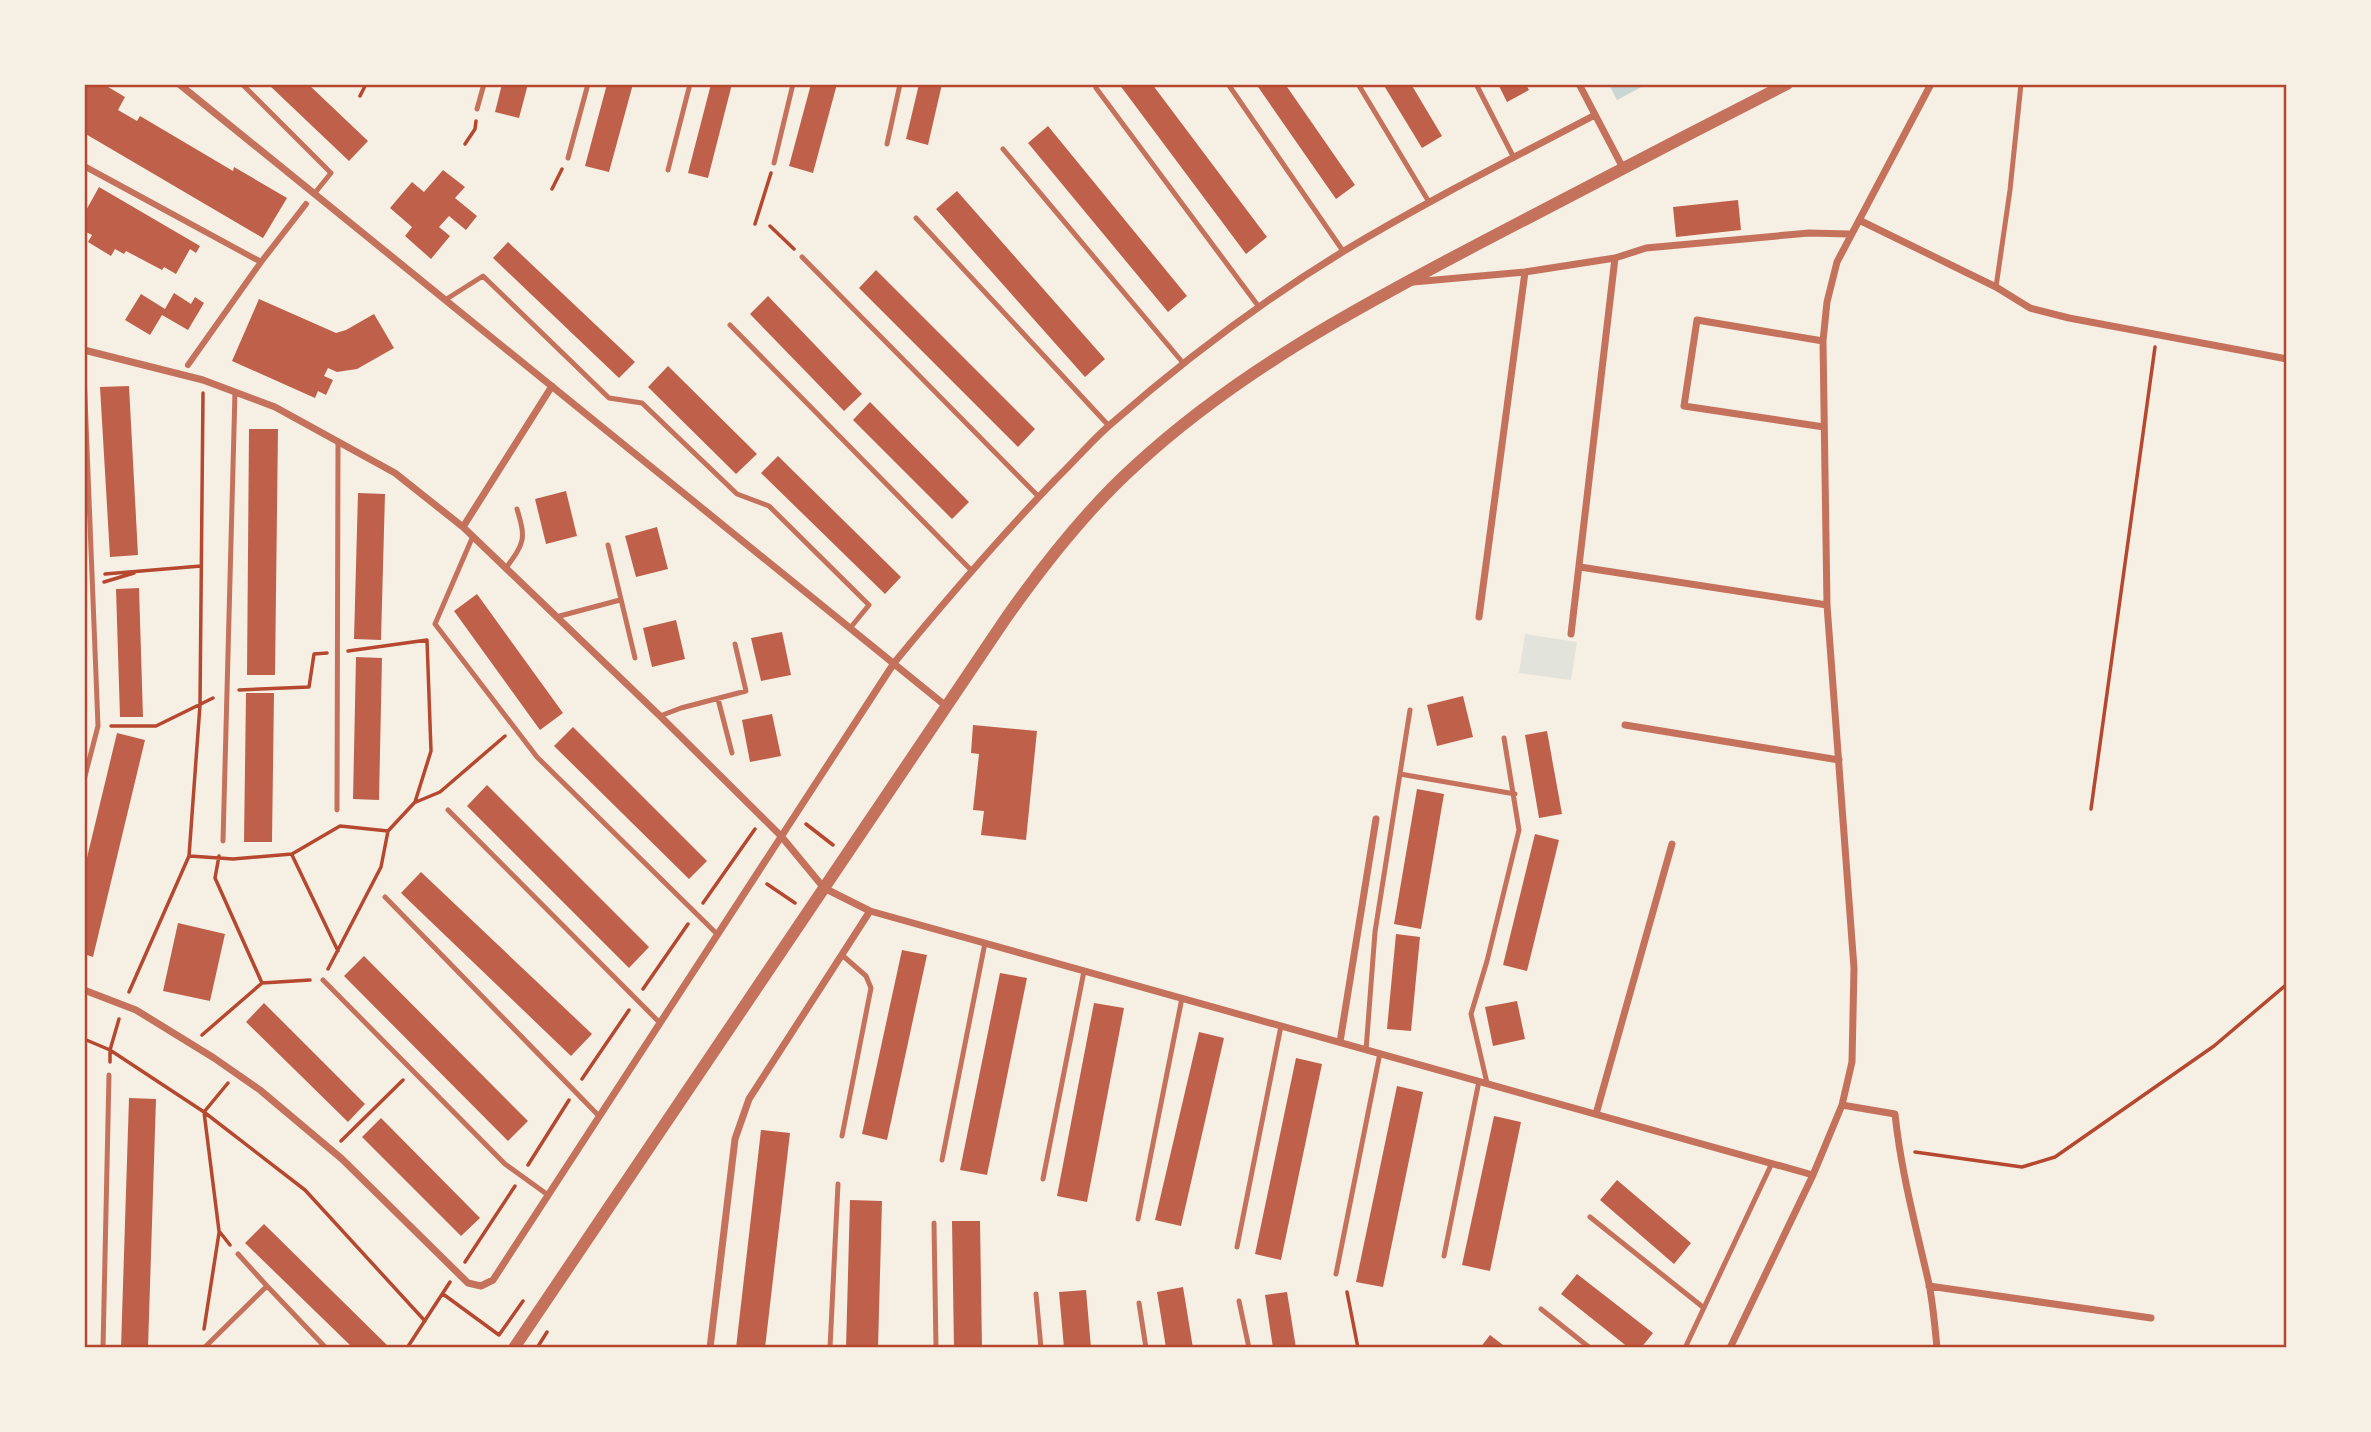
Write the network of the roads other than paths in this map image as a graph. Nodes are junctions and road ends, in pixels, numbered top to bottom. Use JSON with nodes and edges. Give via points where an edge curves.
{"nodes":[{"id":1,"x":179,"y":84,"type":"edge"},
{"id":2,"x":242,"y":84,"type":"edge"},
{"id":3,"x":484,"y":84,"type":"edge"},
{"id":4,"x":588,"y":84,"type":"edge"},
{"id":5,"x":690,"y":84,"type":"edge"},
{"id":6,"x":793,"y":84,"type":"edge"},
{"id":7,"x":900,"y":84,"type":"edge"},
{"id":8,"x":1228,"y":84,"type":"edge"},
{"id":9,"x":1357,"y":84,"type":"edge"},
{"id":10,"x":1476,"y":84,"type":"edge"},
{"id":11,"x":1579,"y":84,"type":"edge"},
{"id":12,"x":1787,"y":84,"type":"edge"},
{"id":13,"x":1931,"y":84,"type":"edge"},
{"id":14,"x":2021,"y":84,"type":"edge"},
{"id":15,"x":1096,"y":88,"type":"dead end"},
{"id":16,"x":477,"y":109,"type":"road end"},
{"id":17,"x":1595,"y":115,"type":"junction"},
{"id":18,"x":887,"y":144,"type":"dead end"},
{"id":19,"x":1003,"y":149,"type":"dead end"},
{"id":20,"x":568,"y":158,"type":"road end"},
{"id":21,"x":1514,"y":158,"type":"junction"},
{"id":22,"x":774,"y":163,"type":"road end"},
{"id":23,"x":84,"y":166,"type":"edge"},
{"id":24,"x":1623,"y":168,"type":"junction"},
{"id":25,"x":668,"y":170,"type":"dead end"},
{"id":26,"x":314,"y":194,"type":"junction"},
{"id":27,"x":1429,"y":202,"type":"junction"},
{"id":28,"x":306,"y":204,"type":"dead end"},
{"id":29,"x":916,"y":218,"type":"dead end"},
{"id":30,"x":1859,"y":220,"type":"junction"},
{"id":31,"x":1850,"y":234,"type":"junction"},
{"id":32,"x":1343,"y":251,"type":"junction"},
{"id":33,"x":802,"y":257,"type":"road end"},
{"id":34,"x":1615,"y":258,"type":"junction"},
{"id":35,"x":261,"y":262,"type":"junction"},
{"id":36,"x":1525,"y":272,"type":"junction"},
{"id":37,"x":1403,"y":284,"type":"junction"},
{"id":38,"x":1996,"y":287,"type":"junction"},
{"id":39,"x":445,"y":300,"type":"junction"},
{"id":40,"x":1259,"y":307,"type":"junction"},
{"id":41,"x":730,"y":325,"type":"dead end"},
{"id":42,"x":1823,"y":341,"type":"junction"},
{"id":43,"x":84,"y":350,"type":"edge"},
{"id":44,"x":2287,"y":359,"type":"edge"},
{"id":45,"x":1184,"y":364,"type":"junction"},
{"id":46,"x":188,"y":365,"type":"dead end"},
{"id":47,"x":84,"y":372,"type":"edge"},
{"id":48,"x":552,"y":386,"type":"junction"},
{"id":49,"x":234,"y":392,"type":"junction"},
{"id":50,"x":1109,"y":425,"type":"junction"},
{"id":51,"x":1824,"y":427,"type":"junction"},
{"id":52,"x":338,"y":442,"type":"junction"},
{"id":53,"x":1039,"y":497,"type":"junction"},
{"id":54,"x":517,"y":509,"type":"dead end"},
{"id":55,"x":463,"y":527,"type":"junction"},
{"id":56,"x":473,"y":536,"type":"junction"},
{"id":57,"x":608,"y":545,"type":"dead end"},
{"id":58,"x":1580,"y":567,"type":"junction"},
{"id":59,"x":506,"y":568,"type":"junction"},
{"id":60,"x":971,"y":570,"type":"junction"},
{"id":61,"x":620,"y":600,"type":"junction"},
{"id":62,"x":1827,"y":605,"type":"junction"},
{"id":63,"x":556,"y":617,"type":"junction"},
{"id":64,"x":1479,"y":617,"type":"dead end"},
{"id":65,"x":851,"y":627,"type":"junction"},
{"id":66,"x":1571,"y":634,"type":"dead end"},
{"id":67,"x":735,"y":644,"type":"dead end"},
{"id":68,"x":635,"y":658,"type":"dead end"},
{"id":69,"x":894,"y":663,"type":"junction"},
{"id":70,"x":718,"y":699,"type":"junction"},
{"id":71,"x":946,"y":706,"type":"junction"},
{"id":72,"x":1410,"y":710,"type":"dead end"},
{"id":73,"x":660,"y":716,"type":"junction"},
{"id":74,"x":1625,"y":725,"type":"dead end"},
{"id":75,"x":1504,"y":738,"type":"dead end"},
{"id":76,"x":732,"y":753,"type":"dead end"},
{"id":77,"x":1839,"y":760,"type":"junction"},
{"id":78,"x":1400,"y":774,"type":"junction"},
{"id":79,"x":84,"y":780,"type":"edge"},
{"id":80,"x":1515,"y":794,"type":"junction"},
{"id":81,"x":337,"y":810,"type":"dead end"},
{"id":82,"x":448,"y":810,"type":"dead end"},
{"id":83,"x":1376,"y":818,"type":"dead end"},
{"id":84,"x":780,"y":836,"type":"junction"},
{"id":85,"x":223,"y":841,"type":"road end"},
{"id":86,"x":1672,"y":844,"type":"dead end"},
{"id":87,"x":824,"y":888,"type":"junction"},
{"id":88,"x":385,"y":897,"type":"dead end"},
{"id":89,"x":870,"y":911,"type":"junction"},
{"id":90,"x":717,"y":934,"type":"junction"},
{"id":91,"x":985,"y":943,"type":"junction"},
{"id":92,"x":842,"y":956,"type":"junction"},
{"id":93,"x":1084,"y":971,"type":"junction"},
{"id":94,"x":323,"y":980,"type":"road end"},
{"id":95,"x":84,"y":990,"type":"edge"},
{"id":96,"x":1182,"y":998,"type":"junction"},
{"id":97,"x":660,"y":1023,"type":"junction"},
{"id":98,"x":1281,"y":1026,"type":"junction"},
{"id":99,"x":1340,"y":1042,"type":"junction"},
{"id":100,"x":1366,"y":1049,"type":"junction"},
{"id":101,"x":1380,"y":1053,"type":"junction"},
{"id":102,"x":109,"y":1075,"type":"road end"},
{"id":103,"x":1483,"y":1082,"type":"junction"},
{"id":104,"x":1842,"y":1105,"type":"junction"},
{"id":105,"x":1596,"y":1114,"type":"junction"},
{"id":106,"x":599,"y":1116,"type":"junction"},
{"id":107,"x":842,"y":1136,"type":"dead end"},
{"id":108,"x":942,"y":1160,"type":"dead end"},
{"id":109,"x":1772,"y":1163,"type":"junction"},
{"id":110,"x":1813,"y":1175,"type":"junction"},
{"id":111,"x":1043,"y":1179,"type":"dead end"},
{"id":112,"x":838,"y":1184,"type":"dead end"},
{"id":113,"x":548,"y":1195,"type":"junction"},
{"id":114,"x":1590,"y":1217,"type":"dead end"},
{"id":115,"x":1138,"y":1219,"type":"dead end"},
{"id":116,"x":933,"y":1223,"type":"dead end"},
{"id":117,"x":1237,"y":1247,"type":"dead end"},
{"id":118,"x":237,"y":1254,"type":"road end"},
{"id":119,"x":1444,"y":1255,"type":"dead end"},
{"id":120,"x":1336,"y":1274,"type":"dead end"},
{"id":121,"x":267,"y":1286,"type":"junction"},
{"id":122,"x":1929,"y":1286,"type":"junction"},
{"id":123,"x":1036,"y":1294,"type":"dead end"},
{"id":124,"x":1239,"y":1301,"type":"dead end"},
{"id":125,"x":1139,"y":1303,"type":"dead end"},
{"id":126,"x":1704,"y":1308,"type":"junction"},
{"id":127,"x":1541,"y":1309,"type":"dead end"},
{"id":128,"x":2151,"y":1318,"type":"dead end"},
{"id":129,"x":103,"y":1348,"type":"edge"},
{"id":130,"x":204,"y":1348,"type":"edge"},
{"id":131,"x":326,"y":1348,"type":"edge"},
{"id":132,"x":514,"y":1348,"type":"edge"},
{"id":133,"x":710,"y":1348,"type":"edge"},
{"id":134,"x":830,"y":1348,"type":"edge"},
{"id":135,"x":936,"y":1348,"type":"edge"},
{"id":136,"x":1041,"y":1348,"type":"edge"},
{"id":137,"x":1146,"y":1348,"type":"edge"},
{"id":138,"x":1249,"y":1348,"type":"edge"},
{"id":139,"x":1590,"y":1348,"type":"edge"},
{"id":140,"x":1685,"y":1348,"type":"edge"},
{"id":141,"x":1730,"y":1348,"type":"edge"},
{"id":142,"x":1937,"y":1348,"type":"edge"}],
"edges":[{"from":1,"to":26,"type":"street"},
{"from":2,"to":26,"type":"lane","via":[[331,173]]},
{"from":3,"to":16,"type":"lane"},
{"from":4,"to":20,"type":"lane"},
{"from":5,"to":25,"type":"lane"},
{"from":6,"to":22,"type":"lane"},
{"from":7,"to":18,"type":"lane"},
{"from":8,"to":32,"type":"lane"},
{"from":9,"to":27,"type":"lane"},
{"from":10,"to":21,"type":"lane"},
{"from":11,"to":17,"type":"street"},
{"from":12,"to":24,"type":"street"},
{"from":13,"to":30,"type":"street"},
{"from":14,"to":38,"type":"lane"},
{"from":15,"to":40,"type":"lane"},
{"from":17,"to":21,"type":"street"},
{"from":17,"to":24,"type":"street"},
{"from":19,"to":45,"type":"lane"},
{"from":21,"to":27,"type":"street"},
{"from":23,"to":35,"type":"street"},
{"from":24,"to":37,"type":"street"},
{"from":26,"to":39,"type":"street"},
{"from":27,"to":32,"type":"street"},
{"from":28,"to":35,"type":"street"},
{"from":29,"to":50,"type":"lane"},
{"from":30,"to":31,"type":"street"},
{"from":30,"to":38,"type":"street"},
{"from":31,"to":34,"type":"street","via":[[1810,233],[1646,248]]},
{"from":31,"to":42,"type":"street","via":[[1837,262]]},
{"from":32,"to":40,"type":"street"},
{"from":33,"to":53,"type":"lane"},
{"from":34,"to":36,"type":"street"},
{"from":34,"to":58,"type":"street"},
{"from":35,"to":46,"type":"street"},
{"from":36,"to":37,"type":"street"},
{"from":36,"to":64,"type":"street"},
{"from":37,"to":71,"type":"street","via":[[1255,371],[1135,466],[1038,574]]},
{"from":38,"to":44,"type":"street","via":[[2030,308],[2069,318]]},
{"from":39,"to":48,"type":"street"},
{"from":39,"to":65,"type":"lane","via":[[483,276],[608,398],[642,402],[737,494],[769,506],[869,606]]},
{"from":40,"to":45,"type":"street"},
{"from":41,"to":60,"type":"lane"},
{"from":42,"to":51,"type":"street"},
{"from":42,"to":51,"type":"street","via":[[1697,320],[1684,406]]},
{"from":43,"to":49,"type":"street"},
{"from":45,"to":50,"type":"street"},
{"from":47,"to":79,"type":"lane","via":[[98,726]]},
{"from":48,"to":55,"type":"street"},
{"from":48,"to":65,"type":"street"},
{"from":49,"to":52,"type":"street","via":[[275,407]]},
{"from":49,"to":85,"type":"lane"},
{"from":50,"to":53,"type":"street"},
{"from":51,"to":62,"type":"street"},
{"from":52,"to":55,"type":"street","via":[[395,473]]},
{"from":52,"to":81,"type":"lane"},
{"from":53,"to":60,"type":"street"},
{"from":54,"to":59,"type":"lane","via":[[524,540]]},
{"from":55,"to":56,"type":"street"},
{"from":56,"to":59,"type":"street"},
{"from":56,"to":90,"type":"lane","via":[[435,624],[537,757]]},
{"from":57,"to":61,"type":"lane"},
{"from":58,"to":62,"type":"street"},
{"from":58,"to":66,"type":"street"},
{"from":59,"to":63,"type":"street"},
{"from":60,"to":69,"type":"street"},
{"from":61,"to":63,"type":"lane"},
{"from":61,"to":68,"type":"lane"},
{"from":62,"to":77,"type":"street"},
{"from":63,"to":73,"type":"street"},
{"from":65,"to":69,"type":"street"},
{"from":67,"to":70,"type":"lane","via":[[746,691]]},
{"from":69,"to":71,"type":"street"},
{"from":69,"to":84,"type":"street"},
{"from":70,"to":73,"type":"lane"},
{"from":70,"to":76,"type":"lane"},
{"from":71,"to":87,"type":"street"},
{"from":72,"to":78,"type":"lane"},
{"from":73,"to":84,"type":"street"},
{"from":74,"to":77,"type":"street"},
{"from":75,"to":80,"type":"lane"},
{"from":77,"to":104,"type":"street","via":[[1854,968],[1852,1062]]},
{"from":78,"to":80,"type":"lane"},
{"from":78,"to":100,"type":"lane","via":[[1375,932]]},
{"from":80,"to":103,"type":"lane","via":[[1518,839],[1471,1008]]},
{"from":82,"to":97,"type":"lane"},
{"from":83,"to":99,"type":"street"},
{"from":84,"to":87,"type":"street"},
{"from":84,"to":90,"type":"street"},
{"from":86,"to":105,"type":"street"},
{"from":87,"to":89,"type":"street"},
{"from":87,"to":132,"type":"street"},
{"from":88,"to":106,"type":"lane"},
{"from":89,"to":91,"type":"street"},
{"from":89,"to":92,"type":"street"},
{"from":90,"to":97,"type":"street"},
{"from":91,"to":93,"type":"street"},
{"from":91,"to":108,"type":"lane"},
{"from":92,"to":107,"type":"lane","via":[[866,976],[871,988]]},
{"from":92,"to":133,"type":"street","via":[[749,1099],[734,1139]]},
{"from":93,"to":96,"type":"street"},
{"from":93,"to":111,"type":"lane"},
{"from":94,"to":113,"type":"lane","via":[[505,1164]]},
{"from":95,"to":113,"type":"street","via":[[136,1010],[271,1098],[332,1150],[468,1283],[481,1286],[492,1280]]},
{"from":96,"to":98,"type":"street"},
{"from":96,"to":115,"type":"lane"},
{"from":97,"to":106,"type":"street"},
{"from":98,"to":99,"type":"street"},
{"from":98,"to":117,"type":"lane"},
{"from":99,"to":100,"type":"street"},
{"from":100,"to":101,"type":"street"},
{"from":101,"to":103,"type":"street"},
{"from":101,"to":120,"type":"lane"},
{"from":102,"to":129,"type":"lane"},
{"from":103,"to":105,"type":"street"},
{"from":103,"to":119,"type":"lane"},
{"from":104,"to":110,"type":"street"},
{"from":104,"to":122,"type":"street","via":[[1895,1114],[1898,1149]]},
{"from":105,"to":109,"type":"street"},
{"from":106,"to":113,"type":"street"},
{"from":109,"to":110,"type":"street"},
{"from":109,"to":126,"type":"lane"},
{"from":110,"to":141,"type":"street"},
{"from":112,"to":134,"type":"lane"},
{"from":114,"to":126,"type":"lane"},
{"from":116,"to":135,"type":"lane"},
{"from":118,"to":121,"type":"lane"},
{"from":121,"to":130,"type":"lane"},
{"from":121,"to":131,"type":"lane"},
{"from":122,"to":128,"type":"street"},
{"from":122,"to":142,"type":"street"},
{"from":123,"to":136,"type":"lane"},
{"from":124,"to":138,"type":"lane"},
{"from":125,"to":137,"type":"lane"},
{"from":126,"to":140,"type":"lane"},
{"from":127,"to":139,"type":"lane"}]}
